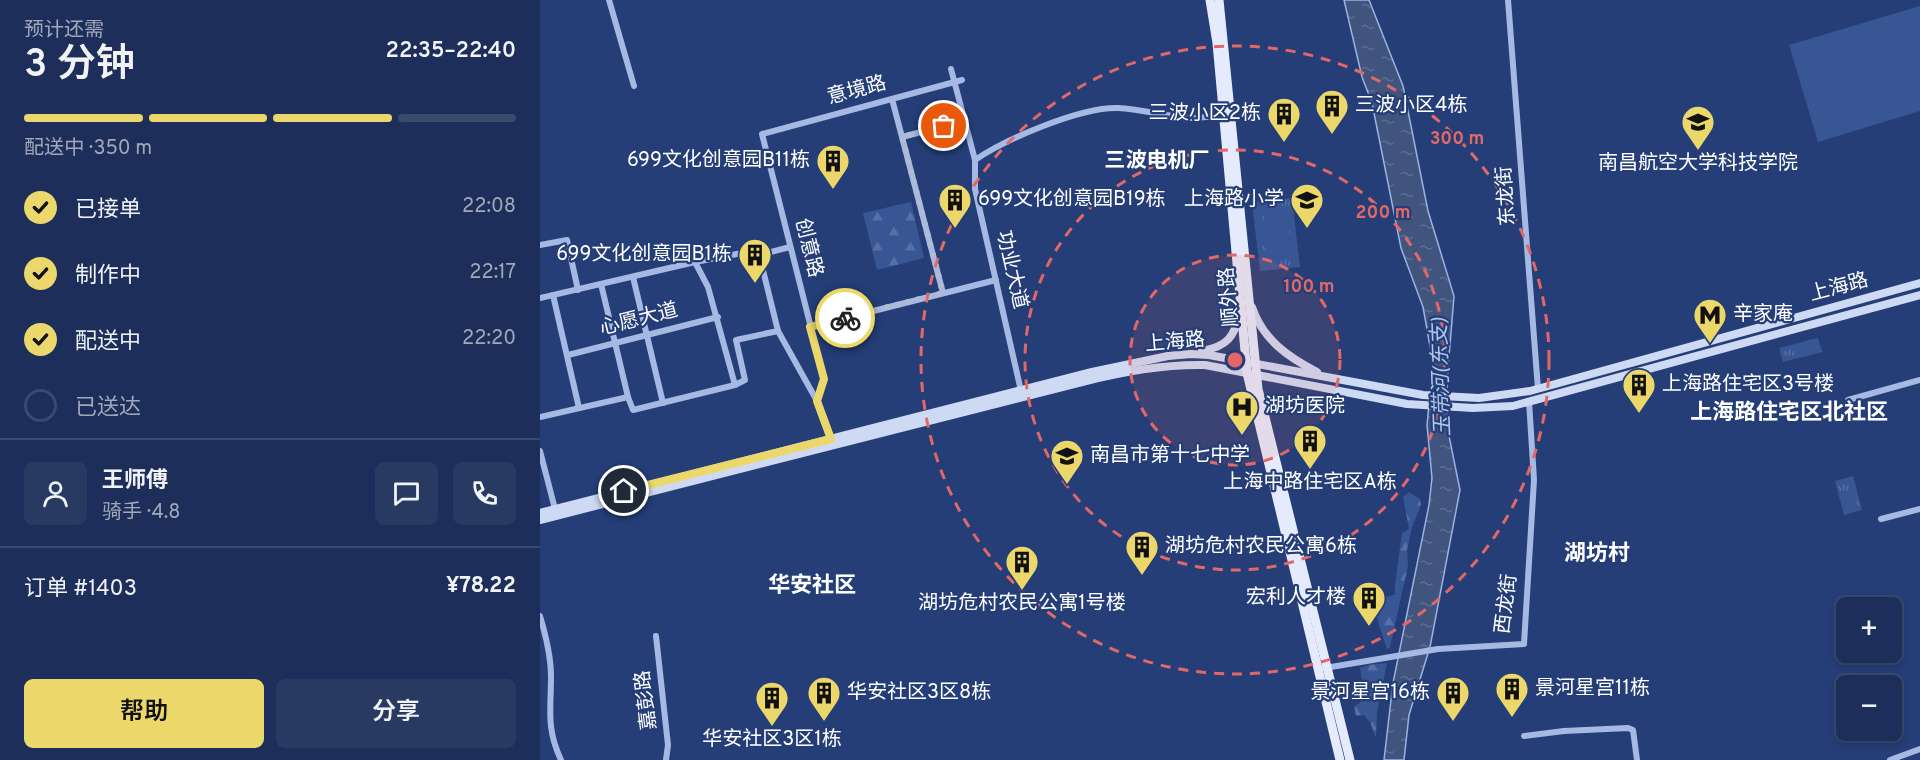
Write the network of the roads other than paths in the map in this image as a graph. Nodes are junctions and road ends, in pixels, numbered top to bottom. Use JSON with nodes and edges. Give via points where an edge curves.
{"nodes":[{"id":1,"x":609,"y":0,"type":"edge"},
{"id":2,"x":1210,"y":0,"type":"edge"},
{"id":3,"x":1219,"y":0,"type":"edge"},
{"id":4,"x":1508,"y":0,"type":"edge"},
{"id":5,"x":951,"y":69,"type":"dead end"},
{"id":6,"x":958,"y":81,"type":"junction"},
{"id":7,"x":634,"y":86,"type":"dead end"},
{"id":8,"x":892,"y":99,"type":"junction"},
{"id":9,"x":1224,"y":115,"type":"junction"},
{"id":10,"x":964,"y":121,"type":"junction"},
{"id":11,"x":762,"y":134,"type":"joint"},
{"id":12,"x":902,"y":137,"type":"junction"},
{"id":13,"x":975,"y":160,"type":"junction"},
{"id":14,"x":540,"y":245,"type":"edge"},
{"id":15,"x":790,"y":247,"type":"junction"},
{"id":16,"x":759,"y":255,"type":"junction"},
{"id":17,"x":695,"y":262,"type":"junction"},
{"id":18,"x":633,"y":277,"type":"junction"},
{"id":19,"x":996,"y":280,"type":"junction"},
{"id":20,"x":1920,"y":283,"type":"edge"},
{"id":21,"x":601,"y":284,"type":"junction"},
{"id":22,"x":578,"y":290,"type":"junction"},
{"id":23,"x":943,"y":293,"type":"junction"},
{"id":24,"x":553,"y":295,"type":"junction"},
{"id":25,"x":1920,"y":295,"type":"edge"},
{"id":26,"x":1248,"y":296,"type":"junction"},
{"id":27,"x":540,"y":298,"type":"edge"},
{"id":28,"x":1241,"y":309,"type":"junction"},
{"id":29,"x":718,"y":317,"type":"junction"},
{"id":30,"x":810,"y":327,"type":"junction"},
{"id":31,"x":778,"y":331,"type":"junction"},
{"id":32,"x":648,"y":334,"type":"junction"},
{"id":33,"x":615,"y":343,"type":"junction"},
{"id":34,"x":1191,"y":354,"type":"junction"},
{"id":35,"x":568,"y":355,"type":"junction"},
{"id":36,"x":1250,"y":362,"type":"junction"},
{"id":37,"x":1252,"y":374,"type":"junction"},
{"id":38,"x":1325,"y":377,"type":"junction"},
{"id":39,"x":1920,"y":380,"type":"edge"},
{"id":40,"x":735,"y":385,"type":"junction"},
{"id":41,"x":1538,"y":388,"type":"junction"},
{"id":42,"x":1021,"y":391,"type":"junction"},
{"id":43,"x":628,"y":398,"type":"junction"},
{"id":44,"x":1848,"y":400,"type":"dead end"},
{"id":45,"x":817,"y":401,"type":"junction"},
{"id":46,"x":1529,"y":401,"type":"junction"},
{"id":47,"x":663,"y":403,"type":"junction"},
{"id":48,"x":579,"y":408,"type":"junction"},
{"id":49,"x":540,"y":417,"type":"edge"},
{"id":50,"x":831,"y":439,"type":"junction"},
{"id":51,"x":540,"y":451,"type":"edge"},
{"id":52,"x":555,"y":509,"type":"junction"},
{"id":53,"x":1920,"y":509,"type":"edge"},
{"id":54,"x":540,"y":513,"type":"edge"},
{"id":55,"x":1881,"y":519,"type":"dead end"},
{"id":56,"x":540,"y":520,"type":"edge"},
{"id":57,"x":540,"y":616,"type":"edge"},
{"id":58,"x":656,"y":636,"type":"dead end"},
{"id":59,"x":1322,"y":668,"type":"junction"},
{"id":60,"x":1524,"y":736,"type":"dead end"},
{"id":61,"x":1920,"y":749,"type":"edge"},
{"id":62,"x":561,"y":760,"type":"edge"},
{"id":63,"x":666,"y":760,"type":"edge"},
{"id":64,"x":1340,"y":760,"type":"edge"},
{"id":65,"x":1350,"y":760,"type":"edge"},
{"id":66,"x":1637,"y":760,"type":"edge"},
{"id":67,"x":1890,"y":760,"type":"edge"}],
"edges":[{"from":1,"to":7,"type":"street"},
{"from":2,"to":9,"type":"main road","name":"顺外路"},
{"from":3,"to":26,"type":"main road","name":"顺外路"},
{"from":4,"to":41,"type":"street","name":"东龙街"},
{"from":5,"to":6,"type":"street","name":"功业大道"},
{"from":6,"to":8,"type":"street","name":"意境路"},
{"from":6,"to":10,"type":"street","name":"功业大道"},
{"from":8,"to":11,"type":"street","name":"意境路"},
{"from":8,"to":12,"type":"street"},
{"from":9,"to":13,"type":"street","via":[[1193,118],[1116,108],[1082,114],[996,146]]},
{"from":9,"to":28,"type":"main road","name":"顺外路"},
{"from":10,"to":12,"type":"street"},
{"from":10,"to":13,"type":"street","name":"功业大道"},
{"from":11,"to":15,"type":"street","name":"创意路"},
{"from":12,"to":23,"type":"street"},
{"from":13,"to":19,"type":"street","name":"功业大道","via":[[975,189]]},
{"from":14,"to":22,"type":"street","via":[[567,240]]},
{"from":15,"to":16,"type":"street"},
{"from":15,"to":30,"type":"street","name":"创意路"},
{"from":16,"to":17,"type":"street","via":[[758,250]]},
{"from":16,"to":31,"type":"street"},
{"from":17,"to":18,"type":"street"},
{"from":17,"to":29,"type":"street"},
{"from":18,"to":21,"type":"street"},
{"from":18,"to":32,"type":"street"},
{"from":19,"to":23,"type":"street"},
{"from":19,"to":42,"type":"street","name":"功业大道"},
{"from":20,"to":41,"type":"main road","name":"上海路"},
{"from":21,"to":22,"type":"street"},
{"from":21,"to":33,"type":"street"},
{"from":22,"to":24,"type":"street"},
{"from":23,"to":30,"type":"street"},
{"from":24,"to":27,"type":"street"},
{"from":24,"to":35,"type":"street"},
{"from":25,"to":46,"type":"main road","name":"上海路"},
{"from":26,"to":36,"type":"main road","name":"顺外路"},
{"from":26,"to":38,"type":"main road","via":[[1274,345]]},
{"from":28,"to":34,"type":"main road","via":[[1236,329],[1228,340],[1220,347]]},
{"from":28,"to":36,"type":"main road","name":"顺外路"},
{"from":29,"to":32,"type":"street","name":"心愿大道"},
{"from":29,"to":40,"type":"street"},
{"from":30,"to":45,"type":"street","name":"创意路","via":[[824,379]]},
{"from":31,"to":40,"type":"street","via":[[736,340],[745,380]]},
{"from":31,"to":45,"type":"street"},
{"from":32,"to":33,"type":"street","name":"心愿大道"},
{"from":32,"to":47,"type":"street"},
{"from":33,"to":35,"type":"street","name":"心愿大道"},
{"from":33,"to":43,"type":"street"},
{"from":34,"to":36,"type":"main road","name":"上海路"},
{"from":34,"to":42,"type":"main road","name":"上海路","via":[[1135,363]]},
{"from":35,"to":48,"type":"street"},
{"from":36,"to":37,"type":"main road","name":"顺外路"},
{"from":36,"to":38,"type":"main road","name":"上海路"},
{"from":37,"to":46,"type":"main road","name":"上海路","via":[[1407,404],[1473,408]]},
{"from":37,"to":56,"type":"main road","name":"上海路","via":[[1184,364],[1112,374]]},
{"from":37,"to":59,"type":"main road","name":"顺外路"},
{"from":38,"to":41,"type":"main road","name":"上海路","via":[[1423,395],[1479,398]]},
{"from":39,"to":44,"type":"street"},
{"from":40,"to":47,"type":"street"},
{"from":42,"to":50,"type":"main road","name":"上海路"},
{"from":43,"to":47,"type":"street","via":[[633,410]]},
{"from":43,"to":48,"type":"street"},
{"from":45,"to":50,"type":"street"},
{"from":46,"to":59,"type":"street","name":"西龙街","via":[[1534,480],[1524,644],[1438,649]]},
{"from":48,"to":49,"type":"street"},
{"from":50,"to":52,"type":"main road","name":"上海路"},
{"from":51,"to":52,"type":"street"},
{"from":52,"to":54,"type":"main road","name":"上海路"},
{"from":53,"to":55,"type":"street"},
{"from":57,"to":62,"type":"street","via":[[550,664],[549,724]]},
{"from":58,"to":63,"type":"street","name":"嘉彭路","via":[[668,745]]},
{"from":59,"to":64,"type":"main road","name":"顺外路"},
{"from":59,"to":65,"type":"main road","name":"顺外路"},
{"from":60,"to":66,"type":"street","via":[[1628,728],[1633,730]]},
{"from":61,"to":67,"type":"street"}]}
